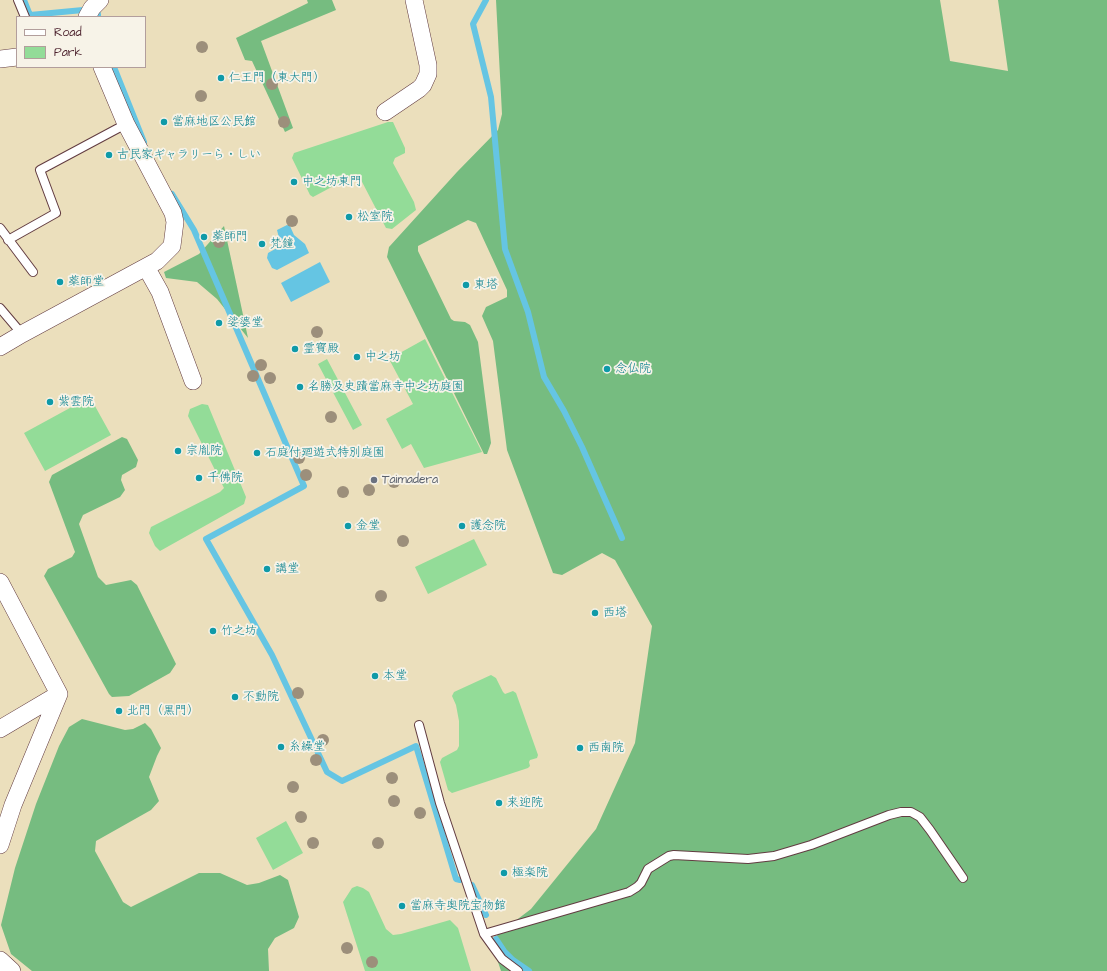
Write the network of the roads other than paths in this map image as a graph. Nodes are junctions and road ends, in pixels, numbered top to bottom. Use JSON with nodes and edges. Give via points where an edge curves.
{"nodes":[{"id":1,"x":18,"y":0,"type":"edge"},
{"id":2,"x":414,"y":0,"type":"edge"},
{"id":3,"x":25,"y":16,"type":"edge"},
{"id":4,"x":16,"y":57,"type":"edge"},
{"id":5,"x":0,"y":59,"type":"edge"},
{"id":6,"x":102,"y":68,"type":"edge"},
{"id":7,"x":386,"y":112,"type":"dead end"},
{"id":8,"x":126,"y":124,"type":"junction"},
{"id":9,"x":0,"y":228,"type":"edge"},
{"id":10,"x":8,"y":240,"type":"junction"},
{"id":11,"x":146,"y":267,"type":"junction"},
{"id":12,"x":33,"y":272,"type":"dead end"},
{"id":13,"x":0,"y":308,"type":"edge"},
{"id":14,"x":22,"y":334,"type":"junction"},
{"id":15,"x":0,"y":347,"type":"edge"},
{"id":16,"x":193,"y":381,"type":"dead end"},
{"id":17,"x":0,"y":582,"type":"edge"},
{"id":18,"x":59,"y":694,"type":"junction"},
{"id":19,"x":419,"y":725,"type":"dead end"},
{"id":20,"x":0,"y":729,"type":"edge"},
{"id":21,"x":0,"y":845,"type":"edge"},
{"id":22,"x":964,"y":878,"type":"dead end"},
{"id":23,"x":484,"y":934,"type":"junction"},
{"id":24,"x":0,"y":960,"type":"edge"},
{"id":25,"x":12,"y":971,"type":"edge"},
{"id":26,"x":518,"y":971,"type":"edge"}],
"edges":[{"from":1,"to":3,"type":"lane"},
{"from":2,"to":7,"type":"street","via":[[428,74],[419,89]]},
{"from":4,"to":5,"type":"street"},
{"from":6,"to":8,"type":"street"},
{"from":8,"to":10,"type":"lane","via":[[40,170],[56,213]]},
{"from":8,"to":11,"type":"street","via":[[173,213],[175,222],[172,246],[157,261]]},
{"from":9,"to":10,"type":"lane"},
{"from":10,"to":12,"type":"lane"},
{"from":11,"to":14,"type":"street"},
{"from":11,"to":16,"type":"street","via":[[160,292]]},
{"from":13,"to":14,"type":"lane"},
{"from":14,"to":15,"type":"street"},
{"from":17,"to":18,"type":"street"},
{"from":18,"to":20,"type":"street"},
{"from":18,"to":21,"type":"street"},
{"from":19,"to":23,"type":"lane","via":[[440,803]]},
{"from":22,"to":23,"type":"lane","via":[[920,817],[911,812],[901,812],[774,856],[748,859],[669,856],[648,869],[641,883],[629,892]]},
{"from":23,"to":26,"type":"lane","via":[[502,959]]},
{"from":24,"to":25,"type":"street"}]}
